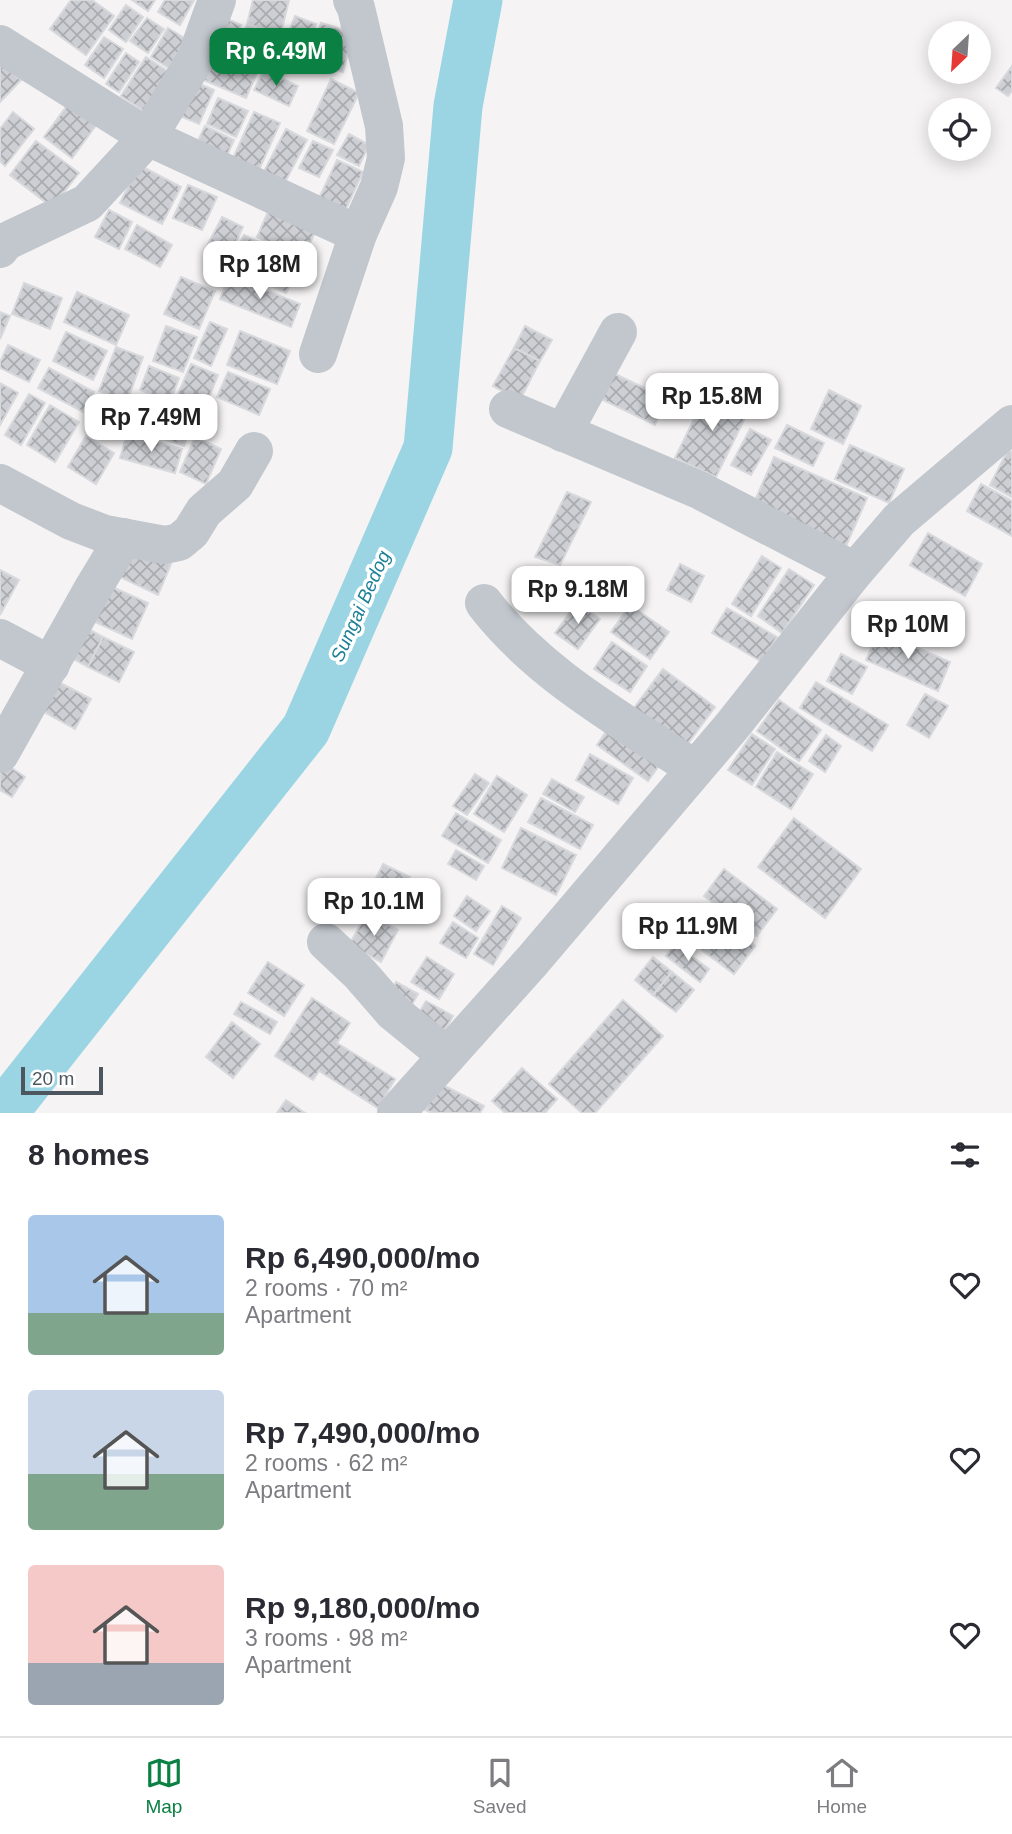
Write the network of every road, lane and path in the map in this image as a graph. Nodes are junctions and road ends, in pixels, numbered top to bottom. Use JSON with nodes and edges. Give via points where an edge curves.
{"nodes":[{"id":1,"x":216,"y":0,"type":"edge"},
{"id":2,"x":352,"y":0,"type":"edge"},
{"id":3,"x":0,"y":44,"type":"edge"},
{"id":4,"x":148,"y":137,"type":"junction"},
{"id":5,"x":358,"y":234,"type":"junction"},
{"id":6,"x":0,"y":249,"type":"edge"},
{"id":7,"x":618,"y":332,"type":"dead end"},
{"id":8,"x":318,"y":354,"type":"dead end"},
{"id":9,"x":508,"y":409,"type":"dead end"},
{"id":10,"x":1012,"y":424,"type":"edge"},
{"id":11,"x":563,"y":433,"type":"junction"},
{"id":12,"x":254,"y":451,"type":"dead end"},
{"id":13,"x":0,"y":483,"type":"edge"},
{"id":14,"x":124,"y":537,"type":"junction"},
{"id":15,"x":855,"y":571,"type":"junction"},
{"id":16,"x":484,"y":603,"type":"dead end"},
{"id":17,"x":0,"y":638,"type":"edge"},
{"id":18,"x":51,"y":665,"type":"junction"},
{"id":19,"x":0,"y":754,"type":"edge"},
{"id":20,"x":695,"y":769,"type":"junction"},
{"id":21,"x":326,"y":942,"type":"dead end"},
{"id":22,"x":447,"y":1056,"type":"junction"},
{"id":23,"x":397,"y":1113,"type":"edge"}],
"edges":[{"from":1,"to":4,"type":"street","via":[[196,58]]},
{"from":2,"to":5,"type":"street","via":[[384,126],[386,158]]},
{"from":3,"to":4,"type":"street"},
{"from":4,"to":5,"type":"street"},
{"from":4,"to":6,"type":"street","via":[[88,203],[5,242]]},
{"from":5,"to":8,"type":"street"},
{"from":7,"to":11,"type":"street"},
{"from":9,"to":11,"type":"street"},
{"from":10,"to":15,"type":"street","via":[[900,520]]},
{"from":11,"to":15,"type":"street","via":[[699,490]]},
{"from":12,"to":14,"type":"street","via":[[234,484],[179,542],[165,545]]},
{"from":13,"to":14,"type":"street","via":[[71,521]]},
{"from":14,"to":18,"type":"street"},
{"from":15,"to":20,"type":"street"},
{"from":16,"to":20,"type":"street","via":[[499,623],[551,669]]},
{"from":17,"to":18,"type":"street"},
{"from":18,"to":19,"type":"street"},
{"from":20,"to":22,"type":"street"},
{"from":21,"to":22,"type":"street","via":[[393,1012]]},
{"from":22,"to":23,"type":"street"}]}
